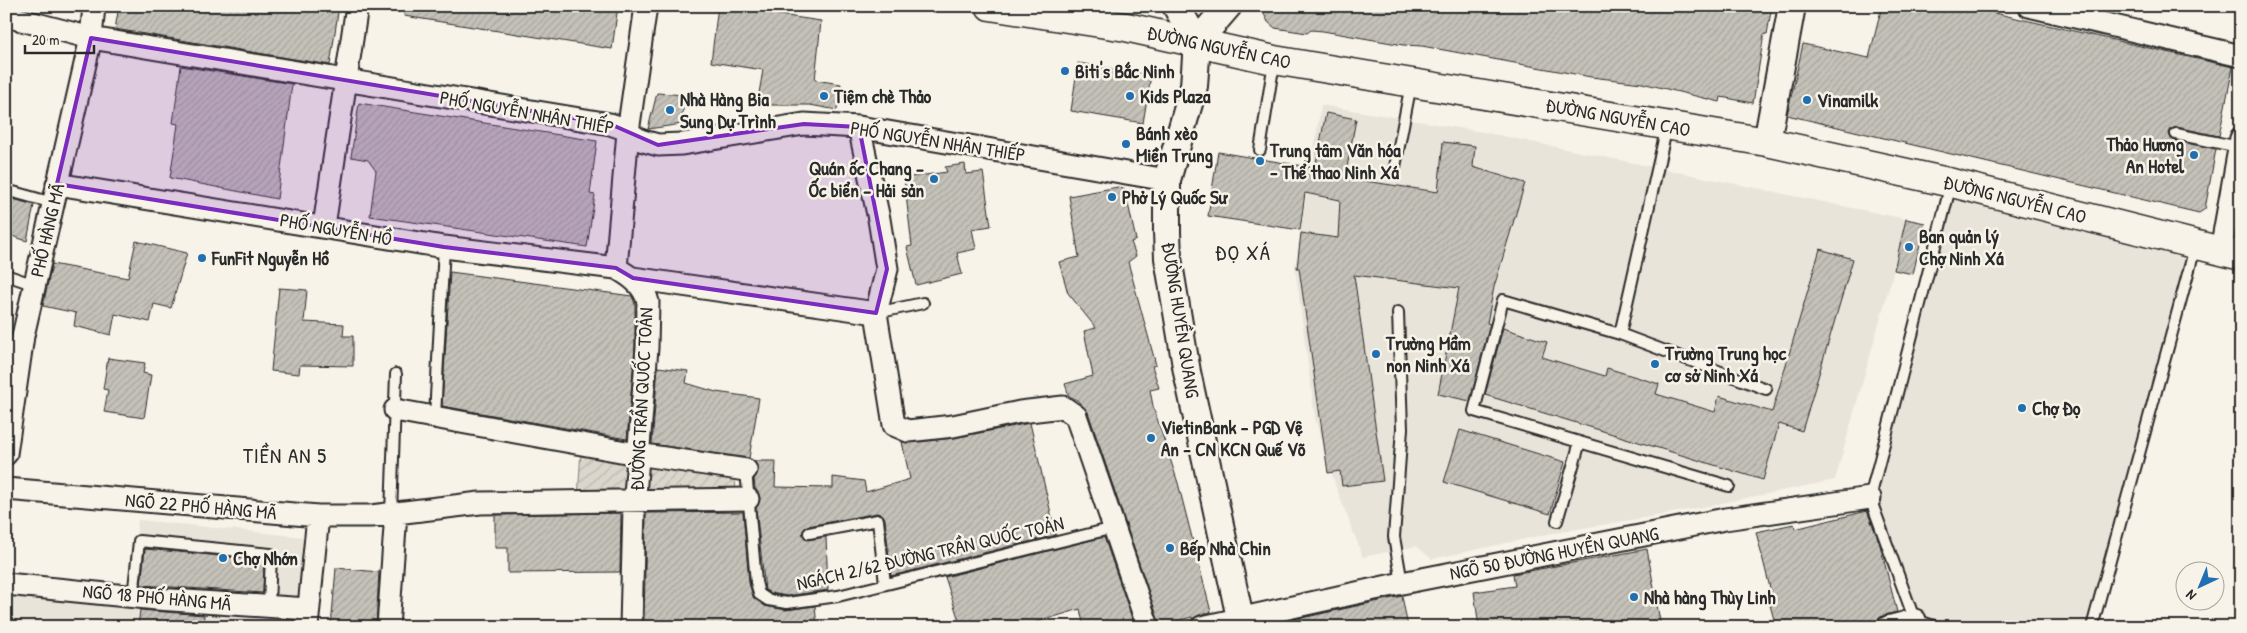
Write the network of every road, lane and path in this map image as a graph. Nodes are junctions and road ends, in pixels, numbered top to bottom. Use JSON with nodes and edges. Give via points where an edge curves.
{"nodes":[{"id":1,"x":94,"y":6,"type":"edge"},
{"id":2,"x":357,"y":6,"type":"edge"},
{"id":3,"x":646,"y":6,"type":"edge"},
{"id":4,"x":990,"y":6,"type":"edge"},
{"id":5,"x":1176,"y":6,"type":"edge"},
{"id":6,"x":1228,"y":6,"type":"edge"},
{"id":7,"x":1792,"y":6,"type":"edge"},
{"id":8,"x":2029,"y":6,"type":"edge"},
{"id":9,"x":6,"y":16,"type":"edge"},
{"id":10,"x":91,"y":38,"type":"junction"},
{"id":11,"x":1198,"y":42,"type":"junction"},
{"id":12,"x":2241,"y":56,"type":"edge"},
{"id":13,"x":1274,"y":60,"type":"junction"},
{"id":14,"x":346,"y":81,"type":"junction"},
{"id":15,"x":1411,"y":82,"type":"junction"},
{"id":16,"x":1668,"y":125,"type":"junction"},
{"id":17,"x":859,"y":127,"type":"junction"},
{"id":18,"x":628,"y":132,"type":"junction"},
{"id":19,"x":2176,"y":134,"type":"dead end"},
{"id":20,"x":1767,"y":142,"type":"junction"},
{"id":21,"x":2240,"y":142,"type":"edge"},
{"id":22,"x":1260,"y":150,"type":"dead end"},
{"id":23,"x":1394,"y":172,"type":"dead end"},
{"id":24,"x":1167,"y":180,"type":"junction"},
{"id":25,"x":1952,"y":183,"type":"junction"},
{"id":26,"x":6,"y":190,"type":"edge"},
{"id":27,"x":55,"y":193,"type":"junction"},
{"id":28,"x":324,"y":226,"type":"junction"},
{"id":29,"x":444,"y":248,"type":"junction"},
{"id":30,"x":2219,"y":250,"type":"edge"},
{"id":31,"x":625,"y":273,"type":"junction"},
{"id":32,"x":6,"y":275,"type":"edge"},
{"id":33,"x":35,"y":285,"type":"junction"},
{"id":34,"x":923,"y":303,"type":"dead end"},
{"id":35,"x":1398,"y":312,"type":"dead end"},
{"id":36,"x":876,"y":313,"type":"junction"},
{"id":37,"x":1620,"y":334,"type":"junction"},
{"id":38,"x":14,"y":347,"type":"edge"},
{"id":39,"x":396,"y":374,"type":"dead end"},
{"id":40,"x":1766,"y":389,"type":"dead end"},
{"id":41,"x":395,"y":410,"type":"junction"},
{"id":42,"x":435,"y":416,"type":"junction"},
{"id":43,"x":1580,"y":442,"type":"junction"},
{"id":44,"x":6,"y":454,"type":"edge"},
{"id":45,"x":637,"y":454,"type":"junction"},
{"id":46,"x":746,"y":470,"type":"joint"},
{"id":47,"x":1729,"y":486,"type":"dead end"},
{"id":48,"x":6,"y":489,"type":"edge"},
{"id":49,"x":1870,"y":498,"type":"junction"},
{"id":50,"x":748,"y":499,"type":"junction"},
{"id":51,"x":634,"y":502,"type":"junction"},
{"id":52,"x":394,"y":513,"type":"junction"},
{"id":53,"x":318,"y":516,"type":"junction"},
{"id":54,"x":1557,"y":521,"type":"dead end"},
{"id":55,"x":1114,"y":528,"type":"junction"},
{"id":56,"x":809,"y":533,"type":"dead end"},
{"id":57,"x":1402,"y":583,"type":"junction"},
{"id":58,"x":6,"y":584,"type":"edge"},
{"id":59,"x":885,"y":584,"type":"junction"},
{"id":60,"x":133,"y":597,"type":"junction"},
{"id":61,"x":269,"y":606,"type":"junction"},
{"id":62,"x":308,"y":618,"type":"edge"},
{"id":63,"x":1241,"y":622,"type":"edge"},
{"id":64,"x":1916,"y":624,"type":"edge"},
{"id":65,"x":388,"y":627,"type":"edge"},
{"id":66,"x":631,"y":627,"type":"edge"},
{"id":67,"x":1148,"y":627,"type":"edge"},
{"id":68,"x":1202,"y":627,"type":"edge"},
{"id":69,"x":1888,"y":627,"type":"edge"},
{"id":70,"x":1938,"y":627,"type":"edge"},
{"id":71,"x":2092,"y":627,"type":"edge"}],
"edges":[{"from":1,"to":10,"type":"street","name":"PHỐ HÀNG MÃ"},
{"from":2,"to":14,"type":"street"},
{"from":3,"to":18,"type":"street"},
{"from":4,"to":11,"type":"main road","name":"ĐƯỜNG NGUYỄN CAO","via":[[1126,27]]},
{"from":5,"to":11,"type":"street"},
{"from":6,"to":11,"type":"street"},
{"from":7,"to":20,"type":"street"},
{"from":8,"to":12,"type":"street"},
{"from":9,"to":10,"type":"street","name":"PHỐ NGUYỄN NHÂN THIẾP"},
{"from":10,"to":14,"type":"street","name":"PHỐ NGUYỄN NHÂN THIẾP"},
{"from":10,"to":27,"type":"street","name":"PHỐ HÀNG MÃ"},
{"from":11,"to":13,"type":"main road","name":"ĐƯỜNG NGUYỄN CAO"},
{"from":11,"to":24,"type":"street","name":"ĐƯỜNG HUYỀN QUANG","via":[[1194,86]]},
{"from":13,"to":15,"type":"main road","name":"ĐƯỜNG NGUYỄN CAO"},
{"from":13,"to":22,"type":"lane"},
{"from":14,"to":18,"type":"street","name":"PHỐ NGUYỄN NHÂN THIẾP","via":[[610,124]]},
{"from":14,"to":28,"type":"street"},
{"from":15,"to":16,"type":"main road","name":"ĐƯỜNG NGUYỄN CAO"},
{"from":15,"to":23,"type":"lane"},
{"from":16,"to":20,"type":"main road","name":"ĐƯỜNG NGUYỄN CAO"},
{"from":16,"to":37,"type":"lane"},
{"from":17,"to":18,"type":"street","name":"PHỐ NGUYỄN NHÂN THIẾP","via":[[804,124],[658,145],[640,140]]},
{"from":17,"to":24,"type":"street","name":"PHỐ NGUYỄN NHÂN THIẾP"},
{"from":17,"to":36,"type":"street","via":[[887,269]]},
{"from":18,"to":31,"type":"street"},
{"from":19,"to":21,"type":"lane"},
{"from":20,"to":25,"type":"main road","name":"ĐƯỜNG NGUYỄN CAO"},
{"from":21,"to":30,"type":"street"},
{"from":24,"to":63,"type":"street","name":"ĐƯỜNG HUYỀN QUANG","via":[[1168,258],[1188,372]]},
{"from":25,"to":30,"type":"main road","name":"ĐƯỜNG NGUYỄN CAO"},
{"from":25,"to":49,"type":"lane"},
{"from":26,"to":27,"type":"lane"},
{"from":27,"to":28,"type":"street","name":"PHỐ NGUYỄN HỒ"},
{"from":27,"to":33,"type":"street","name":"PHỐ HÀNG MÃ"},
{"from":28,"to":29,"type":"street","name":"PHỐ NGUYỄN HỒ"},
{"from":29,"to":31,"type":"street","name":"PHỐ NGUYỄN HỒ"},
{"from":29,"to":42,"type":"lane"},
{"from":30,"to":71,"type":"lane"},
{"from":31,"to":36,"type":"street","name":"PHỐ NGUYỄN HỒ"},
{"from":31,"to":45,"type":"street","name":"ĐƯỜNG TRẦN QUỐC TOẢN","via":[[646,295],[648,302]]},
{"from":32,"to":33,"type":"lane"},
{"from":33,"to":38,"type":"street","name":"PHỐ HÀNG MÃ"},
{"from":34,"to":36,"type":"lane"},
{"from":35,"to":57,"type":"lane","via":[[1402,429],[1394,537]]},
{"from":36,"to":55,"type":"street","via":[[894,425],[908,432],[1063,407],[1076,416]]},
{"from":37,"to":40,"type":"lane"},
{"from":37,"to":43,"type":"lane","via":[[1503,300],[1474,411]]},
{"from":38,"to":44,"type":"street","name":"PHỐ HÀNG MÃ"},
{"from":39,"to":41,"type":"lane"},
{"from":41,"to":42,"type":"street"},
{"from":41,"to":52,"type":"lane"},
{"from":42,"to":45,"type":"street"},
{"from":43,"to":47,"type":"lane"},
{"from":43,"to":54,"type":"lane"},
{"from":45,"to":46,"type":"street"},
{"from":45,"to":51,"type":"street","name":"ĐƯỜNG TRẦN QUỐC TOẢN"},
{"from":46,"to":50,"type":"lane","name":"NGÁCH 2/62 ĐƯỜNG TRẦN QUỐC TOẢN"},
{"from":48,"to":53,"type":"street","name":"NGÕ 22 PHỐ HÀNG MÃ"},
{"from":49,"to":57,"type":"street","name":"NGÕ 50 ĐƯỜNG HUYỀN QUANG","via":[[1726,519]]},
{"from":49,"to":64,"type":"lane"},
{"from":50,"to":51,"type":"street","name":"NGÕ 22 PHỐ HÀNG MÃ"},
{"from":50,"to":59,"type":"lane","name":"NGÁCH 2/62 ĐƯỜNG TRẦN QUỐC TOẢN","via":[[756,582],[759,594],[768,600],[787,603],[838,596]]},
{"from":51,"to":52,"type":"street","name":"NGÕ 22 PHỐ HÀNG MÃ","via":[[480,503]]},
{"from":51,"to":66,"type":"street","name":"ĐƯỜNG TRẦN QUỐC TOẢN"},
{"from":52,"to":53,"type":"street","name":"NGÕ 22 PHỐ HÀNG MÃ"},
{"from":52,"to":65,"type":"street"},
{"from":53,"to":62,"type":"street"},
{"from":55,"to":59,"type":"lane","name":"NGÁCH 2/62 ĐƯỜNG TRẦN QUỐC TOẢN"},
{"from":55,"to":67,"type":"street"},
{"from":56,"to":59,"type":"lane","via":[[878,520]]},
{"from":57,"to":63,"type":"street","name":"NGÕ 50 ĐƯỜNG HUYỀN QUANG"},
{"from":58,"to":60,"type":"street","name":"NGÕ 18 PHỐ HÀNG MÃ"},
{"from":60,"to":61,"type":"street","name":"NGÕ 18 PHỐ HÀNG MÃ"},
{"from":60,"to":61,"type":"lane","via":[[139,541],[271,554]]},
{"from":61,"to":62,"type":"street","name":"NGÕ 18 PHỐ HÀNG MÃ"},
{"from":63,"to":68,"type":"street","name":"NGÕ 50 ĐƯỜNG HUYỀN QUANG"},
{"from":64,"to":69,"type":"street"},
{"from":64,"to":70,"type":"lane"}]}
